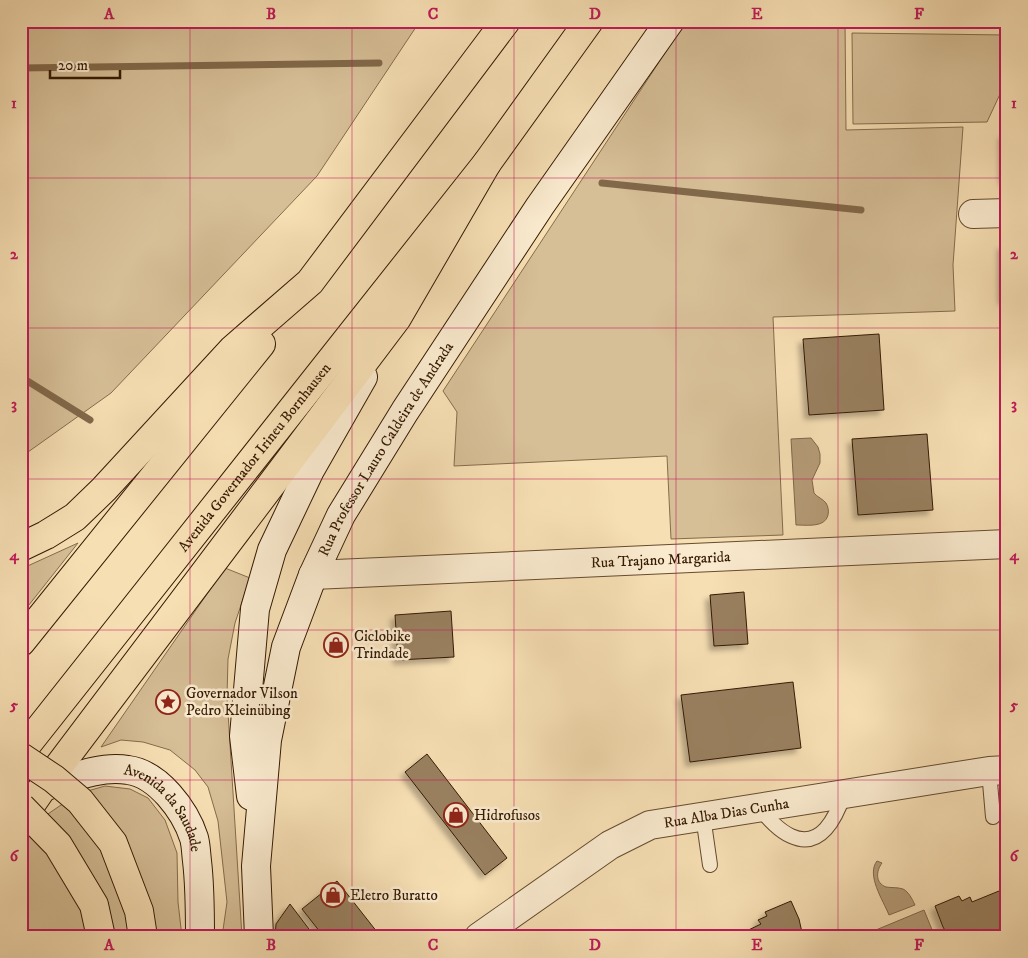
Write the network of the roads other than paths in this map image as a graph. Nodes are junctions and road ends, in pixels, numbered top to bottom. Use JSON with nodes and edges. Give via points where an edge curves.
{"nodes":[{"id":1,"x":506,"y":21,"type":"edge"},
{"id":2,"x":589,"y":21,"type":"edge"},
{"id":3,"x":670,"y":21,"type":"edge"},
{"id":4,"x":487,"y":163,"type":"junction"},
{"id":5,"x":1007,"y":213,"type":"edge"},
{"id":6,"x":973,"y":214,"type":"dead end"},
{"id":7,"x":310,"y":282,"type":"junction"},
{"id":8,"x":397,"y":318,"type":"junction"},
{"id":9,"x":1007,"y":544,"type":"edge"},
{"id":10,"x":21,"y":547,"type":"edge"},
{"id":11,"x":313,"y":575,"type":"junction"},
{"id":12,"x":21,"y":642,"type":"edge"},
{"id":13,"x":21,"y":752,"type":"edge"},
{"id":14,"x":21,"y":757,"type":"edge"},
{"id":15,"x":998,"y":771,"type":"edge"},
{"id":16,"x":43,"y":787,"type":"junction"},
{"id":17,"x":844,"y":794,"type":"junction"},
{"id":18,"x":21,"y":807,"type":"edge"},
{"id":19,"x":759,"y":808,"type":"junction"},
{"id":20,"x":703,"y":816,"type":"junction"},
{"id":21,"x":993,"y":817,"type":"dead end"},
{"id":22,"x":21,"y":819,"type":"edge"},
{"id":23,"x":257,"y":849,"type":"junction"},
{"id":24,"x":710,"y":865,"type":"dead end"},
{"id":25,"x":101,"y":937,"type":"edge"},
{"id":26,"x":143,"y":937,"type":"edge"},
{"id":27,"x":200,"y":937,"type":"edge"},
{"id":28,"x":259,"y":937,"type":"edge"},
{"id":29,"x":478,"y":937,"type":"edge"}],
"edges":[{"from":1,"to":7,"type":"main road"},
{"from":2,"to":4,"type":"main road"},
{"from":3,"to":11,"type":"main road","name":"Rua Professor Lauro Caldeira de Andrada","via":[[540,206],[405,410],[341,515]]},
{"from":4,"to":8,"type":"main road"},
{"from":4,"to":13,"type":"main road","name":"Avenida Governador Irineu Bornhausen"},
{"from":5,"to":6,"type":"main road"},
{"from":7,"to":10,"type":"main road","via":[[233,350],[75,517]]},
{"from":7,"to":12,"type":"main road"},
{"from":8,"to":16,"type":"main road"},
{"from":8,"to":23,"type":"main road","via":[[310,470],[272,550],[255,609],[244,736]]},
{"from":9,"to":11,"type":"main road","name":"Rua Trajano Margarida"},
{"from":11,"to":23,"type":"main road","name":"Rua Professor Lauro Caldeira de Andrada","via":[[286,647],[267,740]]},
{"from":14,"to":26,"type":"main road","bridge":true,"via":[[80,801],[113,843],[139,911]]},
{"from":15,"to":17,"type":"main road","name":"Rua Alba Dias Cunha"},
{"from":15,"to":21,"type":"lane"},
{"from":16,"to":22,"type":"main road"},
{"from":16,"to":27,"type":"main road","name":"Avenida da Saudade","via":[[106,770],[129,770],[149,777],[167,793],[182,812],[194,839]]},
{"from":17,"to":19,"type":"main road","name":"Rua Alba Dias Cunha"},
{"from":17,"to":19,"type":"lane","via":[[825,831],[808,839],[792,836],[775,825]]},
{"from":18,"to":25,"type":"main road","bridge":true,"via":[[58,845],[94,905]]},
{"from":19,"to":20,"type":"main road","name":"Rua Alba Dias Cunha"},
{"from":20,"to":24,"type":"lane"},
{"from":20,"to":29,"type":"main road","name":"Rua Alba Dias Cunha","via":[[650,825],[610,845]]},
{"from":23,"to":28,"type":"main road","name":"Rua Professor Lauro Caldeira de Andrada"}]}
